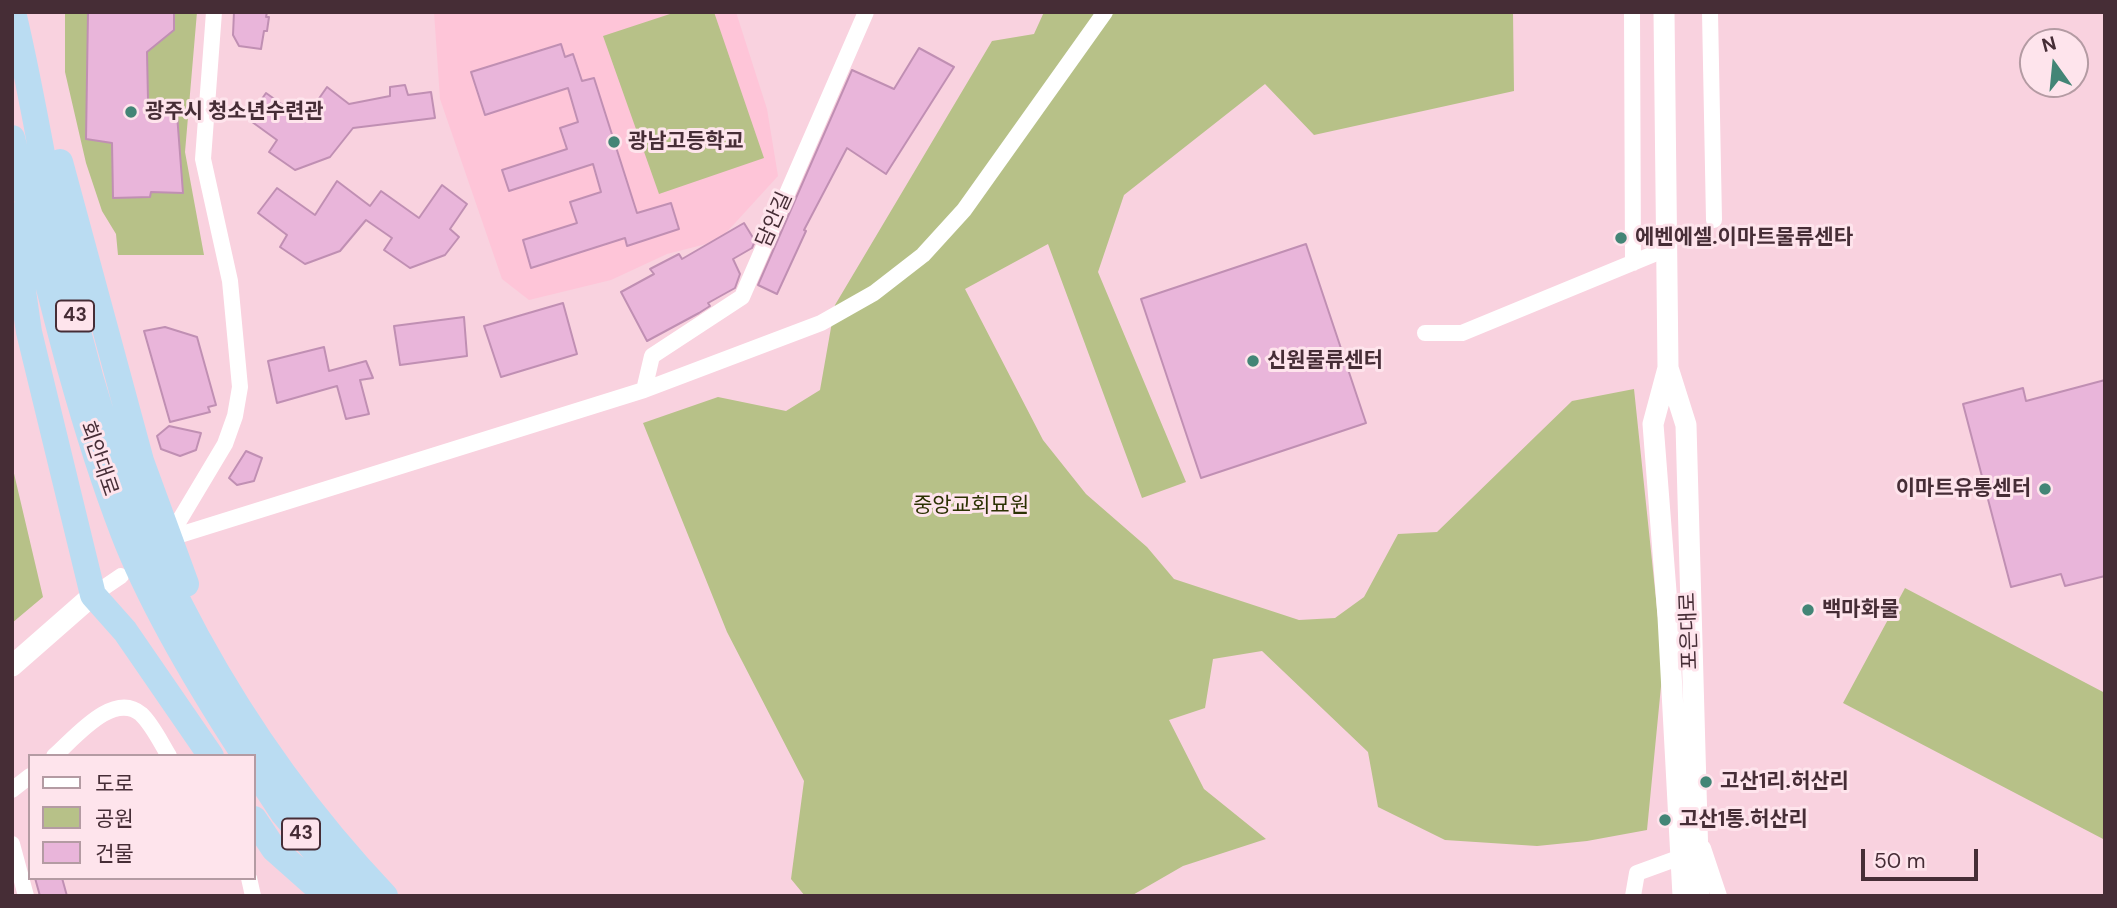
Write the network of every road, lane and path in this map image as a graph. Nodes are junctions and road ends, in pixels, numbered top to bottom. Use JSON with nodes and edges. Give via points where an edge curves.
{"nodes":[{"id":1,"x":13,"y":12,"type":"edge"},
{"id":2,"x":214,"y":12,"type":"edge"},
{"id":3,"x":866,"y":12,"type":"edge"},
{"id":4,"x":1105,"y":12,"type":"edge"},
{"id":5,"x":1632,"y":12,"type":"edge"},
{"id":6,"x":1664,"y":12,"type":"edge"},
{"id":7,"x":1710,"y":12,"type":"edge"},
{"id":8,"x":35,"y":102,"type":"junction"},
{"id":9,"x":12,"y":138,"type":"edge"},
{"id":10,"x":12,"y":215,"type":"edge"},
{"id":11,"x":1714,"y":220,"type":"dead end"},
{"id":12,"x":1666,"y":249,"type":"junction"},
{"id":13,"x":1633,"y":263,"type":"junction"},
{"id":14,"x":1425,"y":333,"type":"dead end"},
{"id":15,"x":1668,"y":368,"type":"junction"},
{"id":16,"x":644,"y":390,"type":"junction"},
{"id":17,"x":133,"y":528,"type":"junction"},
{"id":18,"x":165,"y":543,"type":"junction"},
{"id":19,"x":121,"y":576,"type":"dead end"},
{"id":20,"x":157,"y":582,"type":"junction"},
{"id":21,"x":93,"y":595,"type":"junction"},
{"id":22,"x":12,"y":666,"type":"edge"},
{"id":23,"x":56,"y":754,"type":"edge"},
{"id":24,"x":168,"y":754,"type":"edge"},
{"id":25,"x":210,"y":754,"type":"edge"},
{"id":26,"x":244,"y":754,"type":"edge"},
{"id":27,"x":256,"y":772,"type":"edge"},
{"id":28,"x":28,"y":778,"type":"edge"},
{"id":29,"x":12,"y":790,"type":"edge"},
{"id":30,"x":256,"y":822,"type":"edge"},
{"id":31,"x":1699,"y":836,"type":"junction"},
{"id":32,"x":20,"y":854,"type":"edge"},
{"id":33,"x":1681,"y":857,"type":"junction"},
{"id":34,"x":26,"y":896,"type":"edge"},
{"id":35,"x":327,"y":896,"type":"edge"},
{"id":36,"x":353,"y":896,"type":"edge"},
{"id":37,"x":385,"y":896,"type":"edge"},
{"id":38,"x":395,"y":896,"type":"edge"},
{"id":39,"x":1633,"y":896,"type":"edge"},
{"id":40,"x":1683,"y":896,"type":"edge"},
{"id":41,"x":1699,"y":896,"type":"edge"},
{"id":42,"x":1718,"y":896,"type":"edge"}],
"edges":[{"from":1,"to":8,"type":"highway","name":"회안대로","number":"43"},
{"from":2,"to":18,"type":"street","via":[[203,159],[230,281],[240,387],[225,444]]},
{"from":3,"to":16,"type":"street","name":"담안길","via":[[742,296],[652,356]]},
{"from":4,"to":16,"type":"street","via":[[964,211],[923,255],[874,293],[821,323]]},
{"from":5,"to":13,"type":"street"},
{"from":6,"to":12,"type":"street","name":"포은대로"},
{"from":7,"to":11,"type":"street"},
{"from":8,"to":17,"type":"highway","name":"회안대로","number":"43","via":[[52,212],[81,341]]},
{"from":8,"to":18,"type":"highway","via":[[55,144]]},
{"from":9,"to":17,"type":"highway","name":"회안대로","number":"43","via":[[75,393]]},
{"from":10,"to":21,"type":"highway","via":[[29,332]]},
{"from":12,"to":13,"type":"street"},
{"from":12,"to":15,"type":"street","name":"포은대로"},
{"from":13,"to":14,"type":"street","via":[[1462,333]]},
{"from":15,"to":31,"type":"street","name":"포은대로","via":[[1686,425]]},
{"from":15,"to":33,"type":"street","name":"포은대로","via":[[1653,424]]},
{"from":16,"to":18,"type":"street"},
{"from":17,"to":20,"type":"highway","number":"43"},
{"from":18,"to":38,"type":"highway","via":[[280,749]]},
{"from":19,"to":21,"type":"street"},
{"from":20,"to":26,"type":"highway","number":"43","via":[[205,692]]},
{"from":20,"to":37,"type":"highway","number":"43","via":[[298,792]]},
{"from":21,"to":22,"type":"street"},
{"from":21,"to":25,"type":"highway","via":[[125,631]]},
{"from":23,"to":24,"type":"street","via":[[112,708],[130,708],[142,715]]},
{"from":27,"to":36,"type":"highway","number":"43","via":[[283,813]]},
{"from":28,"to":29,"type":"street"},
{"from":30,"to":35,"type":"highway","via":[[274,849]]},
{"from":31,"to":41,"type":"street","name":"포은대로"},
{"from":31,"to":42,"type":"street"},
{"from":32,"to":34,"type":"street"},
{"from":33,"to":39,"type":"street","via":[[1637,873]]},
{"from":33,"to":40,"type":"street","name":"포은대로"}]}
